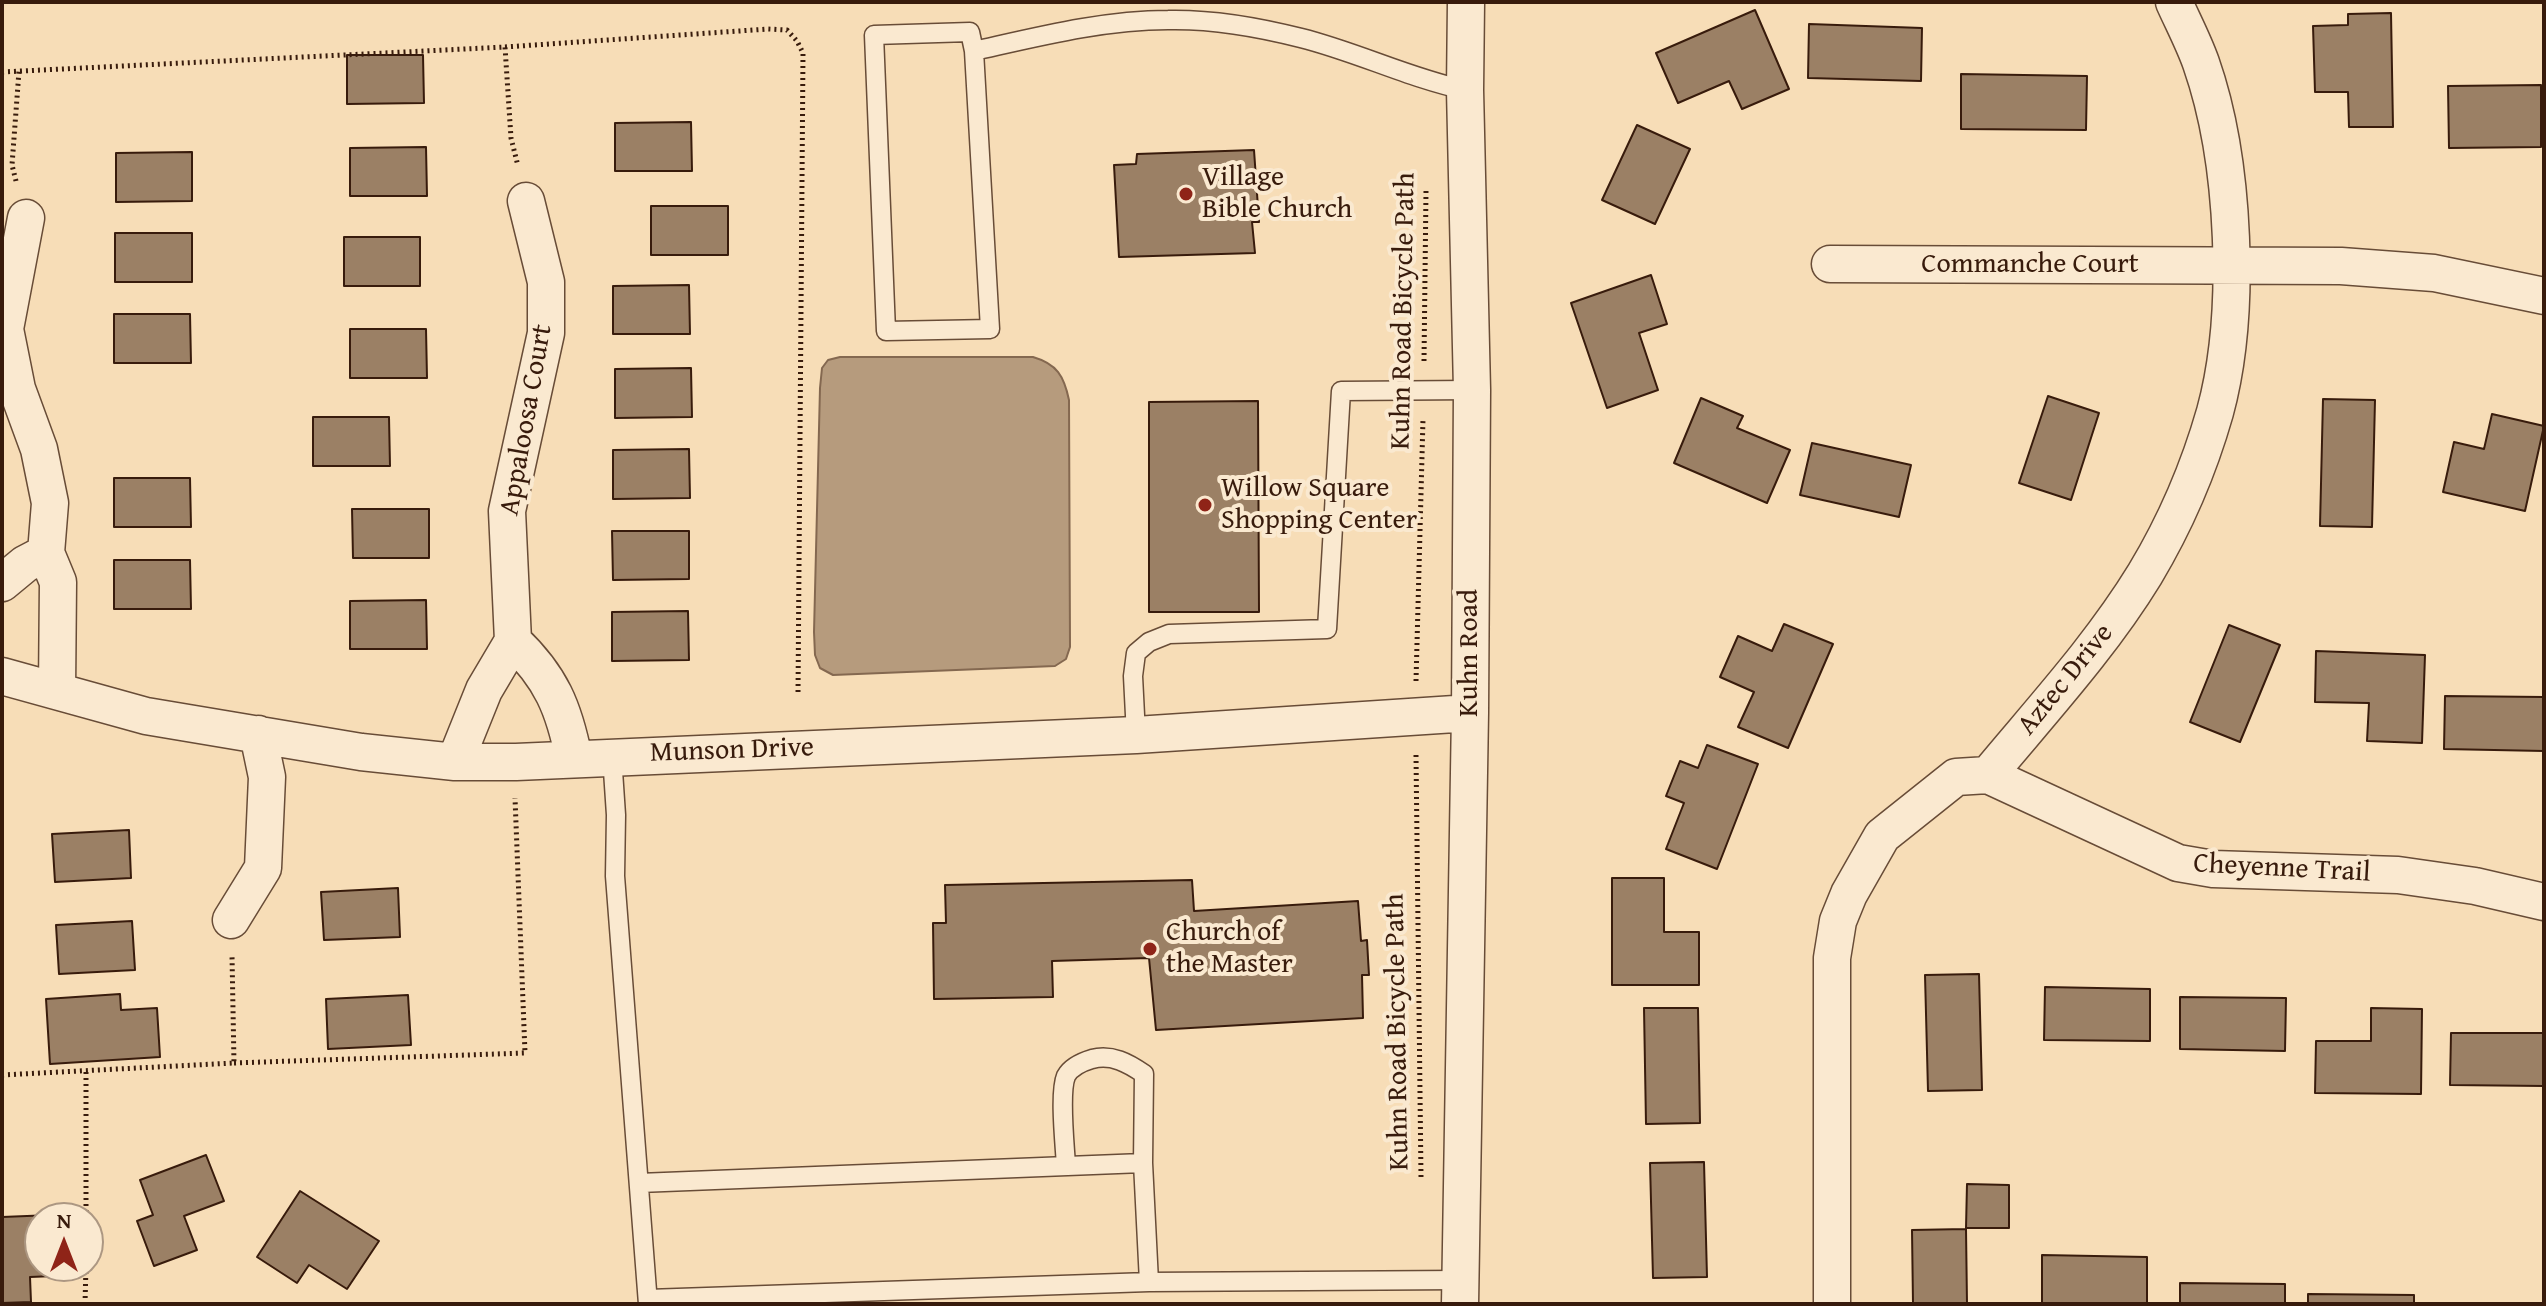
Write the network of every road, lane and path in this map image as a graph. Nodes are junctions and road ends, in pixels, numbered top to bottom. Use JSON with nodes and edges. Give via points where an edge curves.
{"nodes":[{"id":1,"x":1466,"y":2,"type":"edge"},
{"id":2,"x":2174,"y":2,"type":"edge"},
{"id":3,"x":505,"y":47,"type":"junction"},
{"id":4,"x":974,"y":51,"type":"junction"},
{"id":5,"x":19,"y":71,"type":"junction"},
{"id":6,"x":2,"y":72,"type":"edge"},
{"id":7,"x":1465,"y":90,"type":"junction"},
{"id":8,"x":1426,"y":190,"type":"dead end"},
{"id":9,"x":526,"y":201,"type":"joint"},
{"id":10,"x":26,"y":218,"type":"joint"},
{"id":11,"x":1830,"y":264,"type":"dead end"},
{"id":12,"x":2231,"y":266,"type":"junction"},
{"id":13,"x":2544,"y":296,"type":"edge"},
{"id":14,"x":1472,"y":390,"type":"junction"},
{"id":15,"x":1424,"y":391,"type":"junction"},
{"id":16,"x":46,"y":553,"type":"junction"},
{"id":17,"x":2,"y":583,"type":"edge"},
{"id":18,"x":513,"y":641,"type":"junction"},
{"id":19,"x":1416,"y":668,"type":"dead end"},
{"id":20,"x":2,"y":676,"type":"edge"},
{"id":21,"x":57,"y":691,"type":"junction"},
{"id":22,"x":798,"y":694,"type":"dead end"},
{"id":23,"x":1470,"y":713,"type":"junction"},
{"id":24,"x":258,"y":734,"type":"junction"},
{"id":25,"x":1136,"y":735,"type":"junction"},
{"id":26,"x":612,"y":756,"type":"junction"},
{"id":27,"x":574,"y":759,"type":"junction"},
{"id":28,"x":1415,"y":759,"type":"dead end"},
{"id":29,"x":455,"y":762,"type":"junction"},
{"id":30,"x":516,"y":762,"type":"junction"},
{"id":31,"x":1988,"y":775,"type":"junction"},
{"id":32,"x":2544,"y":902,"type":"edge"},
{"id":33,"x":231,"y":920,"type":"joint"},
{"id":34,"x":234,"y":1063,"type":"junction"},
{"id":35,"x":86,"y":1071,"type":"junction"},
{"id":36,"x":2,"y":1075,"type":"edge"},
{"id":37,"x":1143,"y":1163,"type":"junction"},
{"id":38,"x":1066,"y":1166,"type":"junction"},
{"id":39,"x":639,"y":1183,"type":"junction"},
{"id":40,"x":1421,"y":1185,"type":"dead end"},
{"id":41,"x":86,"y":1202,"type":"edge"},
{"id":42,"x":86,"y":1282,"type":"edge"},
{"id":43,"x":1149,"y":1282,"type":"junction"},
{"id":44,"x":1460,"y":1292,"type":"edge"},
{"id":45,"x":648,"y":1302,"type":"edge"},
{"id":46,"x":85,"y":1304,"type":"edge"},
{"id":47,"x":1832,"y":1304,"type":"edge"}],
"edges":[{"from":1,"to":7,"type":"street","name":"Kuhn Road"},
{"from":2,"to":12,"type":"street","name":"Aztec Drive","via":[[2201,63],[2217,120]]},
{"from":3,"to":5,"type":"path"},
{"from":3,"to":9,"type":"path","via":[[511,138]]},
{"from":3,"to":22,"type":"path","via":[[768,29],[787,30],[803,53]]},
{"from":4,"to":4,"type":"lane","via":[[970,32],[874,35],[886,331],[990,329]]},
{"from":4,"to":7,"type":"lane","via":[[1153,21],[1235,24],[1303,39]]},
{"from":5,"to":6,"type":"path"},
{"from":5,"to":10,"type":"path","via":[[12,165]]},
{"from":7,"to":14,"type":"street","name":"Kuhn Road"},
{"from":8,"to":15,"type":"path","name":"Kuhn Road Bicycle Path"},
{"from":9,"to":18,"type":"street","name":"Appaloosa Court","via":[[546,282],[546,333],[507,511]]},
{"from":10,"to":16,"type":"street","via":[[5,329],[50,503]]},
{"from":11,"to":12,"type":"street","name":"Commanche Court"},
{"from":12,"to":13,"type":"street","name":"Commanche Court","via":[[2434,273]]},
{"from":12,"to":31,"type":"street","name":"Aztec Drive","via":[[2227,340],[2215,412],[2180,509],[2108,629]]},
{"from":14,"to":15,"type":"lane"},
{"from":14,"to":23,"type":"street","name":"Kuhn Road"},
{"from":15,"to":19,"type":"path","name":"Kuhn Road Bicycle Path"},
{"from":15,"to":25,"type":"lane","via":[[1341,391],[1327,629],[1169,634],[1149,642],[1136,653]]},
{"from":16,"to":17,"type":"street"},
{"from":16,"to":21,"type":"street","via":[[58,582]]},
{"from":18,"to":27,"type":"street","via":[[553,688]]},
{"from":18,"to":29,"type":"street","via":[[484,690]]},
{"from":20,"to":21,"type":"street","name":"Munson Drive"},
{"from":21,"to":24,"type":"street","name":"Munson Drive","via":[[146,716]]},
{"from":23,"to":25,"type":"street","name":"Munson Drive"},
{"from":23,"to":44,"type":"street","name":"Kuhn Road"},
{"from":24,"to":29,"type":"street","name":"Munson Drive"},
{"from":24,"to":33,"type":"street","via":[[267,777],[263,868]]},
{"from":25,"to":26,"type":"street","name":"Munson Drive"},
{"from":26,"to":27,"type":"street","name":"Munson Drive"},
{"from":26,"to":39,"type":"lane","via":[[615,876]]},
{"from":27,"to":30,"type":"street","name":"Munson Drive"},
{"from":28,"to":40,"type":"path","name":"Kuhn Road Bicycle Path"},
{"from":29,"to":30,"type":"street","name":"Munson Drive"},
{"from":30,"to":34,"type":"path","via":[[525,1053]]},
{"from":31,"to":32,"type":"street","name":"Cheyenne Trail","via":[[2178,863],[2213,869],[2398,875]]},
{"from":31,"to":47,"type":"street","via":[[1956,777],[1882,836],[1838,921],[1832,958]]},
{"from":33,"to":34,"type":"path"},
{"from":34,"to":35,"type":"path"},
{"from":35,"to":36,"type":"path"},
{"from":35,"to":41,"type":"path"},
{"from":37,"to":38,"type":"lane"},
{"from":37,"to":38,"type":"lane","via":[[1144,1074],[1126,1061],[1102,1057],[1067,1074]]},
{"from":37,"to":43,"type":"lane"},
{"from":38,"to":39,"type":"lane"},
{"from":39,"to":45,"type":"lane"},
{"from":42,"to":46,"type":"path"},
{"from":43,"to":44,"type":"lane"},
{"from":43,"to":45,"type":"lane"}]}
